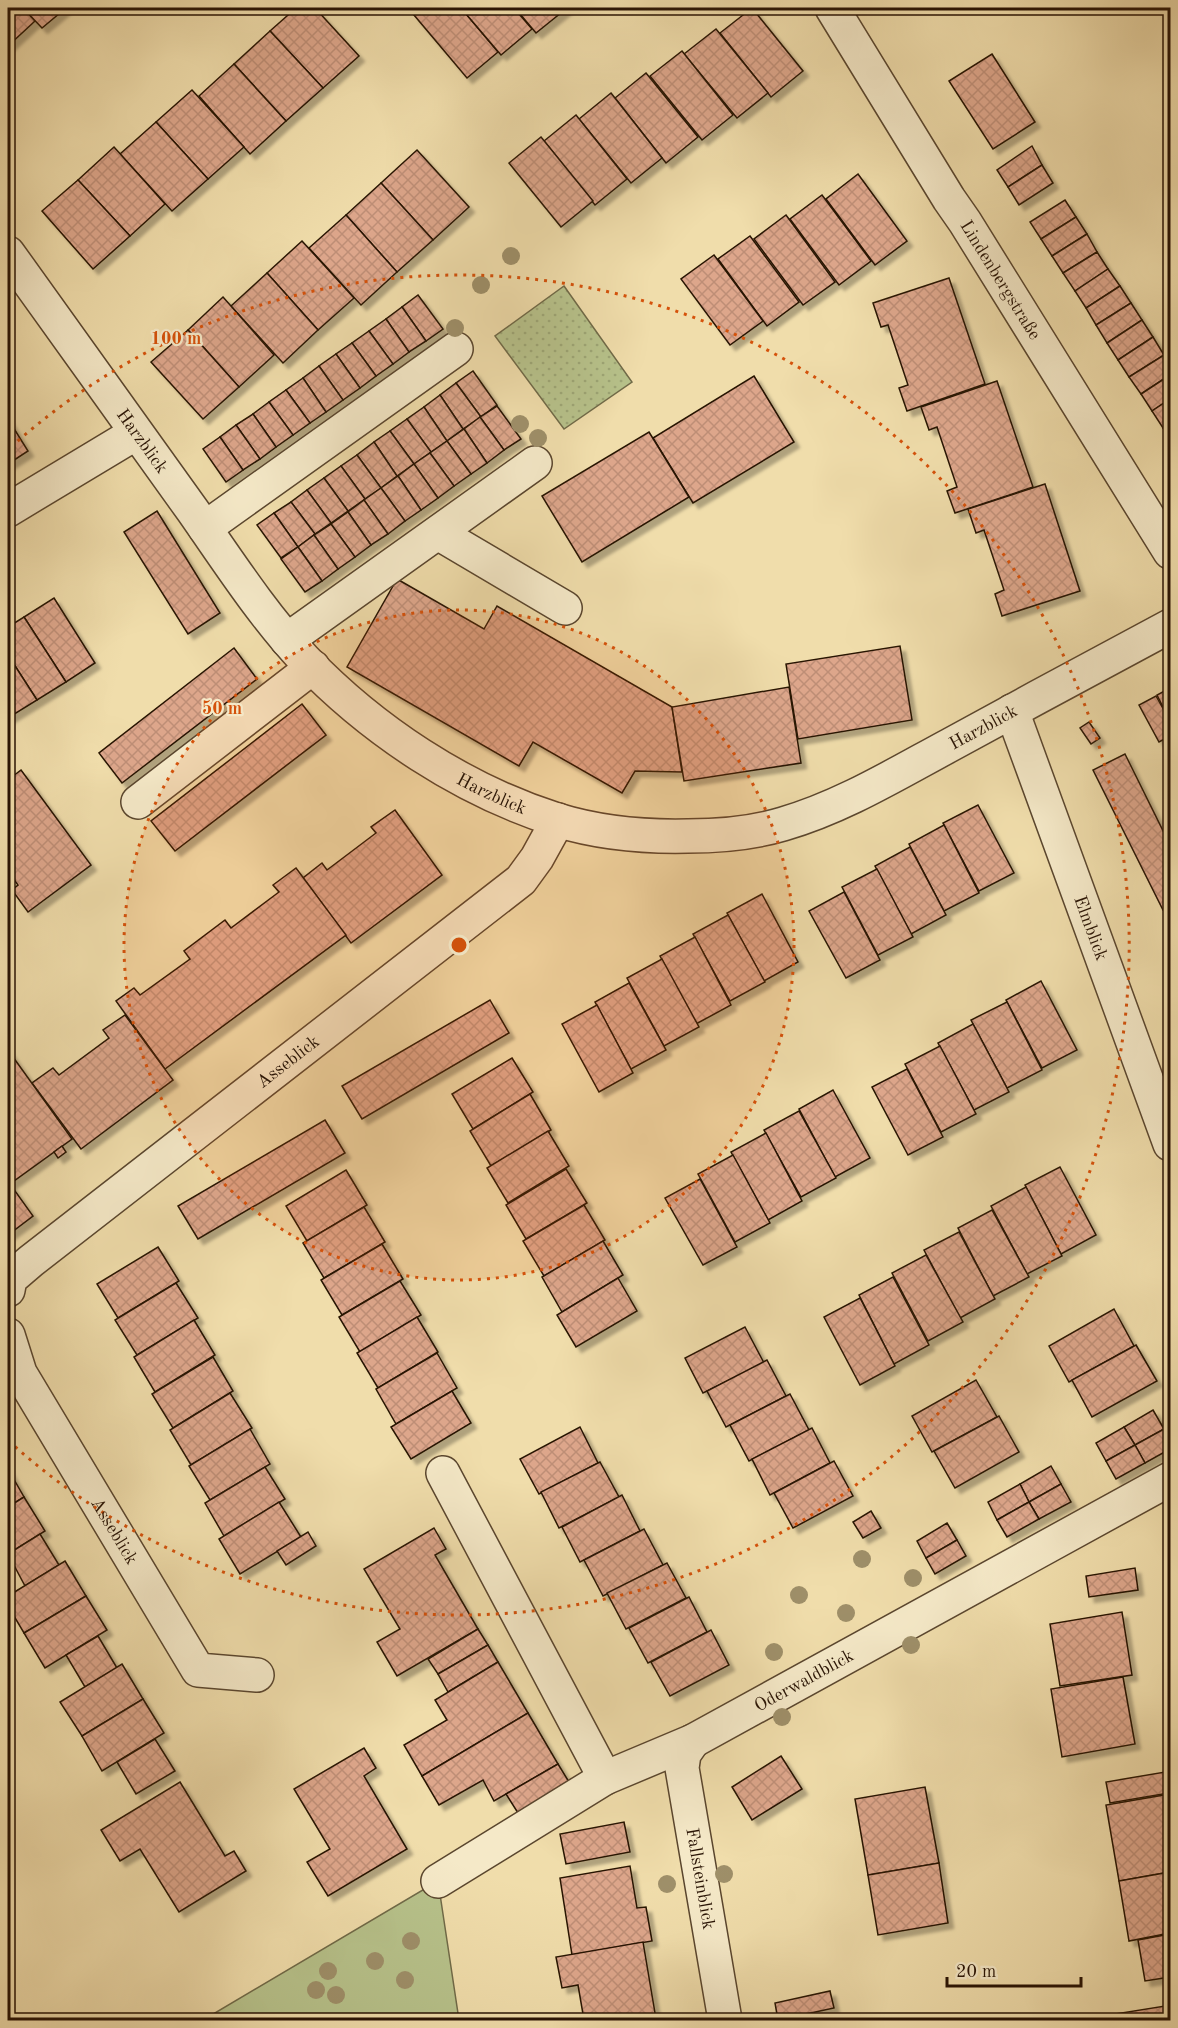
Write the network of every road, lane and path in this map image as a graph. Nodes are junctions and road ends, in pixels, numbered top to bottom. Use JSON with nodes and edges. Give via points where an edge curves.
{"nodes":[{"id":1,"x":832,"y":8,"type":"edge"},
{"id":2,"x":8,"y":253,"type":"edge"},
{"id":3,"x":456,"y":349,"type":"dead end"},
{"id":4,"x":136,"y":433,"type":"junction"},
{"id":5,"x":535,"y":463,"type":"dead end"},
{"id":6,"x":8,"y":510,"type":"edge"},
{"id":7,"x":205,"y":528,"type":"junction"},
{"id":8,"x":438,"y":532,"type":"junction"},
{"id":9,"x":1170,"y":552,"type":"edge"},
{"id":10,"x":565,"y":608,"type":"dead end"},
{"id":11,"x":1170,"y":626,"type":"edge"},
{"id":12,"x":287,"y":640,"type":"junction"},
{"id":13,"x":313,"y":667,"type":"junction"},
{"id":14,"x":1012,"y":711,"type":"junction"},
{"id":15,"x":138,"y":802,"type":"dead end"},
{"id":16,"x":558,"y":820,"type":"junction"},
{"id":17,"x":1170,"y":1144,"type":"edge"},
{"id":18,"x":8,"y":1290,"type":"edge"},
{"id":19,"x":8,"y":1335,"type":"edge"},
{"id":20,"x":443,"y":1473,"type":"dead end"},
{"id":21,"x":1170,"y":1479,"type":"edge"},
{"id":22,"x":257,"y":1676,"type":"dead end"},
{"id":23,"x":693,"y":1741,"type":"junction"},
{"id":24,"x":605,"y":1778,"type":"junction"},
{"id":25,"x":438,"y":1881,"type":"dead end"},
{"id":26,"x":725,"y":2020,"type":"edge"}],
"edges":[{"from":1,"to":9,"type":"street","name":"Lindenbergstraße"},
{"from":2,"to":4,"type":"street","name":"Harzblick"},
{"from":3,"to":7,"type":"street"},
{"from":4,"to":6,"type":"street"},
{"from":4,"to":7,"type":"street","name":"Harzblick"},
{"from":5,"to":8,"type":"street"},
{"from":7,"to":12,"type":"street","name":"Harzblick"},
{"from":8,"to":10,"type":"street"},
{"from":8,"to":12,"type":"street"},
{"from":11,"to":14,"type":"street","name":"Harzblick"},
{"from":12,"to":13,"type":"street","name":"Harzblick"},
{"from":13,"to":15,"type":"street"},
{"from":13,"to":16,"type":"street","name":"Harzblick","via":[[351,704],[404,744],[504,800]]},
{"from":14,"to":16,"type":"street","name":"Harzblick","via":[[847,801],[781,825],[706,836],[659,836],[605,831]]},
{"from":14,"to":17,"type":"street","name":"Elmblick"},
{"from":16,"to":18,"type":"street","name":"Asseblick","via":[[521,880],[31,1261],[10,1279]]},
{"from":19,"to":22,"type":"street","name":"Asseblick","via":[[20,1373],[198,1670]]},
{"from":20,"to":24,"type":"street"},
{"from":21,"to":23,"type":"street","name":"Oderwaldblick"},
{"from":23,"to":24,"type":"street","name":"Oderwaldblick"},
{"from":23,"to":26,"type":"street","name":"Fallsteinblick","via":[[684,1754],[682,1768]]},
{"from":24,"to":25,"type":"street","name":"Oderwaldblick"}]}
